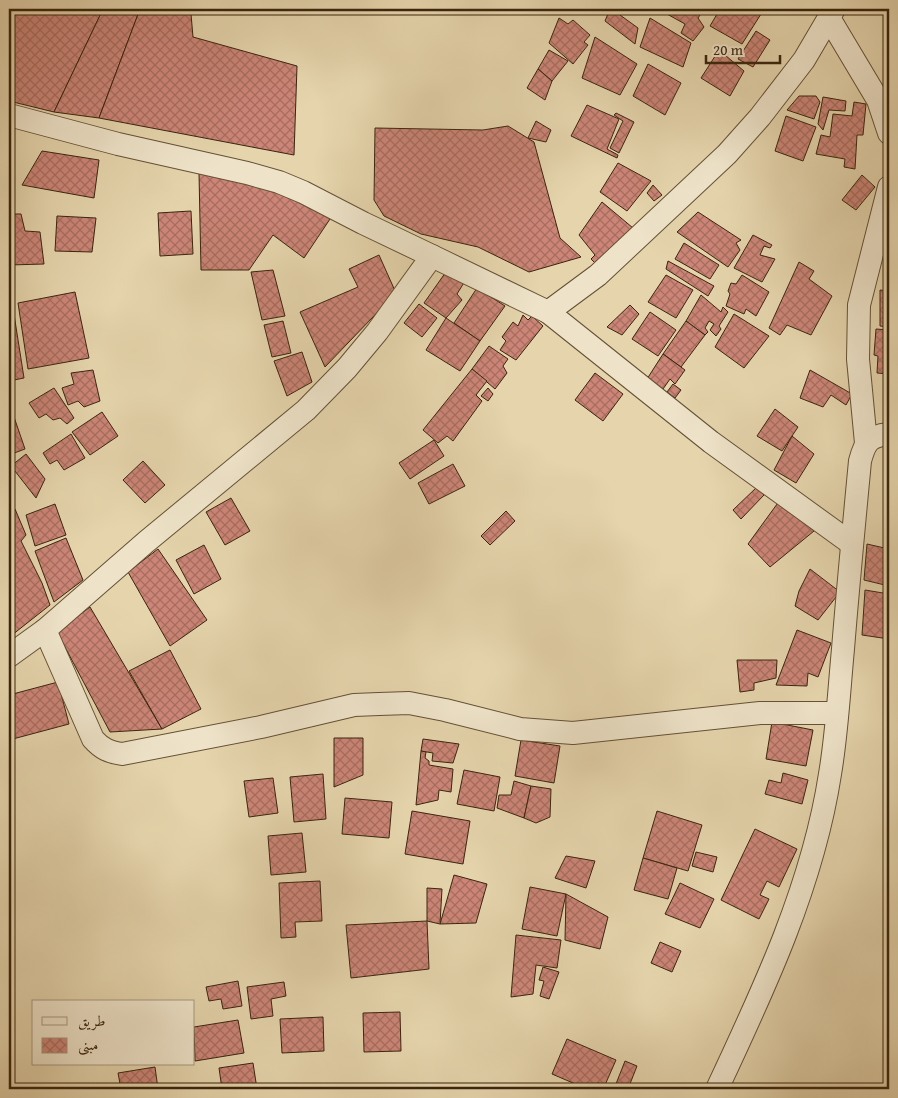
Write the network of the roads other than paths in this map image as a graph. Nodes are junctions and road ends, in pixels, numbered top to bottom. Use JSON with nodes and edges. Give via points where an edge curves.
{"nodes":[{"id":1,"x":831,"y":14,"type":"edge"},
{"id":2,"x":9,"y":115,"type":"edge"},
{"id":3,"x":889,"y":133,"type":"edge"},
{"id":4,"x":889,"y":187,"type":"edge"},
{"id":5,"x":432,"y":256,"type":"junction"},
{"id":6,"x":548,"y":312,"type":"junction"},
{"id":7,"x":889,"y":434,"type":"edge"},
{"id":8,"x":866,"y":443,"type":"junction"},
{"id":9,"x":852,"y":544,"type":"junction"},
{"id":10,"x":45,"y":630,"type":"junction"},
{"id":11,"x":9,"y":656,"type":"edge"},
{"id":12,"x":838,"y":713,"type":"junction"},
{"id":13,"x":716,"y":1089,"type":"edge"}],
"edges":[{"from":1,"to":3,"type":"street","via":[[878,100]]},
{"from":1,"to":6,"type":"street","via":[[804,60],[727,154],[598,275]]},
{"from":2,"to":5,"type":"street","via":[[279,182]]},
{"from":4,"to":8,"type":"street","via":[[859,305],[858,360]]},
{"from":5,"to":6,"type":"street"},
{"from":5,"to":10,"type":"street","via":[[377,332],[306,410]]},
{"from":6,"to":9,"type":"street","via":[[711,442]]},
{"from":7,"to":8,"type":"street","via":[[874,437]]},
{"from":8,"to":9,"type":"street","via":[[860,461]]},
{"from":9,"to":12,"type":"street"},
{"from":10,"to":11,"type":"street"},
{"from":10,"to":12,"type":"street","via":[[93,739],[101,748],[122,754],[354,705],[409,703],[520,729],[573,734],[760,713]]},
{"from":12,"to":13,"type":"street","via":[[830,774],[799,899],[750,1019]]}]}
